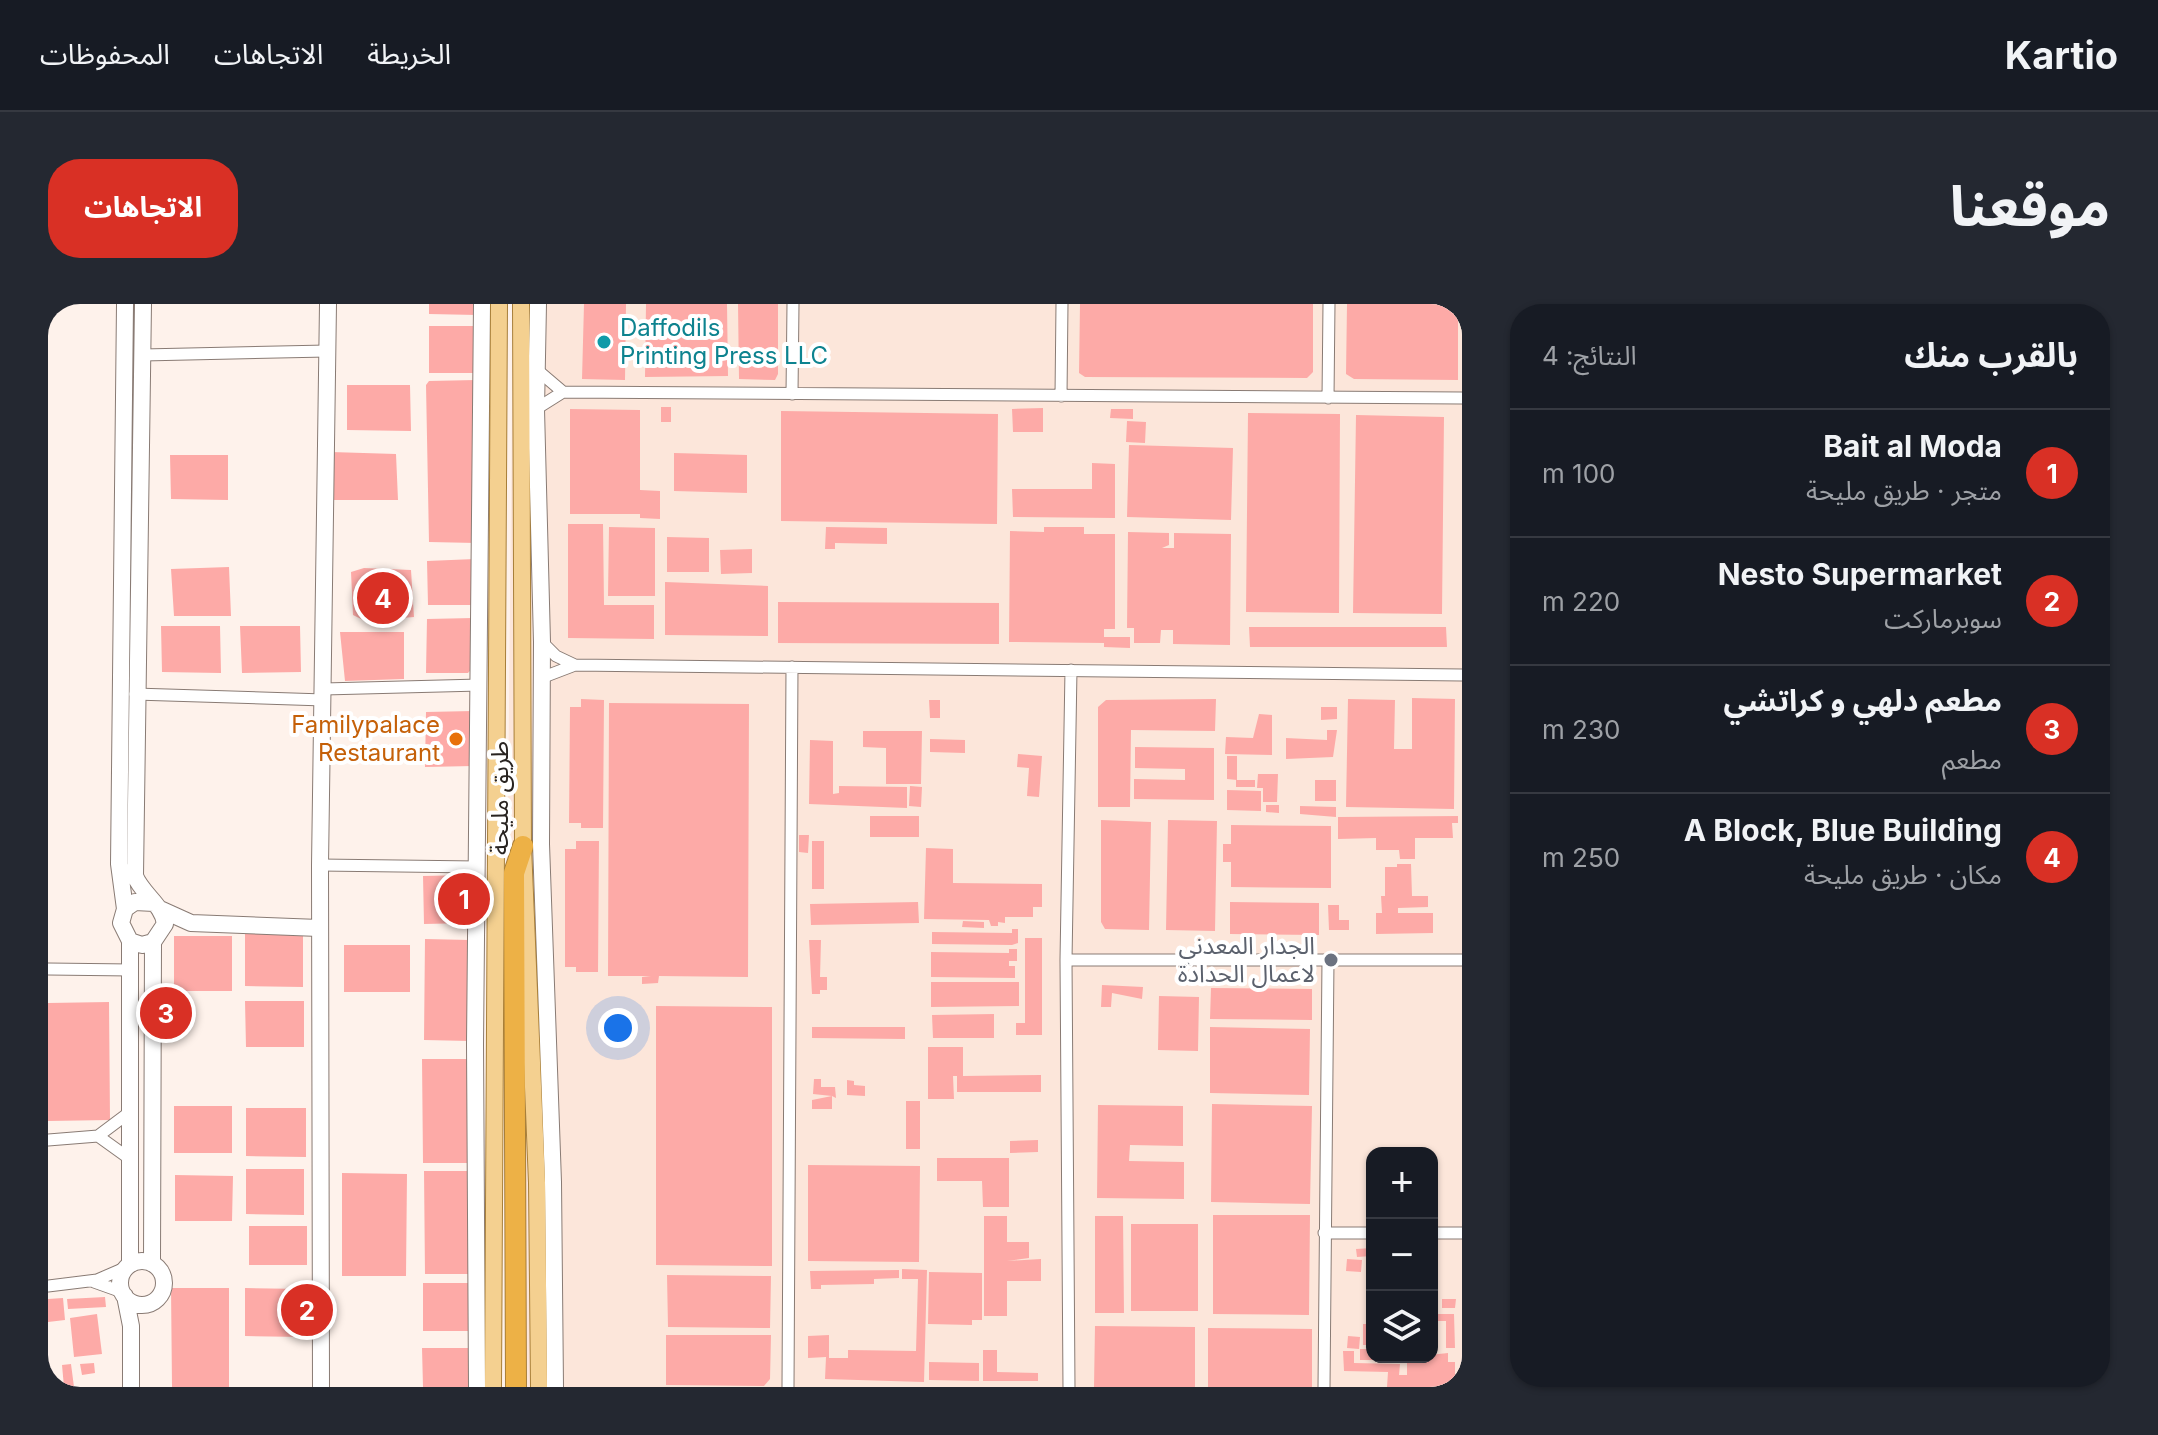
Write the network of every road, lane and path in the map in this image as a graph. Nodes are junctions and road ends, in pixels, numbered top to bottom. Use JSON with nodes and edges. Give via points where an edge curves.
{"nodes":[{"id":1,"x":125,"y":304,"type":"edge"},
{"id":2,"x":143,"y":304,"type":"edge"},
{"id":3,"x":328,"y":304,"type":"edge"},
{"id":4,"x":482,"y":304,"type":"edge"},
{"id":5,"x":499,"y":304,"type":"edge"},
{"id":6,"x":521,"y":304,"type":"edge"},
{"id":7,"x":538,"y":304,"type":"edge"},
{"id":8,"x":793,"y":304,"type":"edge"},
{"id":9,"x":1062,"y":304,"type":"edge"},
{"id":10,"x":1329,"y":304,"type":"edge"},
{"id":11,"x":327,"y":351,"type":"junction"},
{"id":12,"x":143,"y":355,"type":"junction"},
{"id":13,"x":536,"y":368,"type":"junction"},
{"id":14,"x":563,"y":392,"type":"junction"},
{"id":15,"x":792,"y":394,"type":"junction"},
{"id":16,"x":1061,"y":396,"type":"junction"},
{"id":17,"x":1328,"y":398,"type":"junction"},
{"id":18,"x":1462,"y":398,"type":"edge"},
{"id":19,"x":536,"y":409,"type":"junction"},
{"id":20,"x":542,"y":642,"type":"junction"},
{"id":21,"x":575,"y":665,"type":"junction"},
{"id":22,"x":792,"y":667,"type":"junction"},
{"id":23,"x":1071,"y":670,"type":"junction"},
{"id":24,"x":1462,"y":675,"type":"edge"},
{"id":25,"x":541,"y":678,"type":"junction"},
{"id":26,"x":480,"y":685,"type":"junction"},
{"id":27,"x":135,"y":694,"type":"junction"},
{"id":28,"x":324,"y":694,"type":"junction"},
{"id":29,"x":523,"y":846,"type":"junction"},
{"id":30,"x":320,"y":865,"type":"junction"},
{"id":31,"x":477,"y":867,"type":"junction"},
{"id":32,"x":157,"y":906,"type":"junction"},
{"id":33,"x":125,"y":909,"type":"junction"},
{"id":34,"x":191,"y":923,"type":"junction"},
{"id":35,"x":319,"y":928,"type":"junction"},
{"id":36,"x":156,"y":940,"type":"junction"},
{"id":37,"x":130,"y":941,"type":"junction"},
{"id":38,"x":1066,"y":960,"type":"junction"},
{"id":39,"x":1328,"y":960,"type":"junction"},
{"id":40,"x":1462,"y":960,"type":"edge"},
{"id":41,"x":48,"y":969,"type":"edge"},
{"id":42,"x":131,"y":970,"type":"junction"},
{"id":43,"x":130,"y":1112,"type":"junction"},
{"id":44,"x":98,"y":1136,"type":"junction"},
{"id":45,"x":48,"y":1140,"type":"edge"},
{"id":46,"x":130,"y":1159,"type":"junction"},
{"id":47,"x":1324,"y":1233,"type":"junction"},
{"id":48,"x":1366,"y":1233,"type":"edge"},
{"id":49,"x":1438,"y":1233,"type":"edge"},
{"id":50,"x":1462,"y":1233,"type":"edge"},
{"id":51,"x":152,"y":1263,"type":"junction"},
{"id":52,"x":128,"y":1266,"type":"junction"},
{"id":53,"x":89,"y":1282,"type":"junction"},
{"id":54,"x":48,"y":1286,"type":"edge"},
{"id":55,"x":124,"y":1294,"type":"junction"},
{"id":56,"x":155,"y":1300,"type":"junction"},
{"id":57,"x":131,"y":1334,"type":"junction"},
{"id":58,"x":557,"y":1385,"type":"edge"},
{"id":59,"x":131,"y":1387,"type":"edge"},
{"id":60,"x":321,"y":1387,"type":"edge"},
{"id":61,"x":477,"y":1387,"type":"edge"},
{"id":62,"x":493,"y":1387,"type":"edge"},
{"id":63,"x":516,"y":1387,"type":"edge"},
{"id":64,"x":539,"y":1387,"type":"edge"},
{"id":65,"x":788,"y":1387,"type":"edge"},
{"id":66,"x":1069,"y":1387,"type":"edge"},
{"id":67,"x":1324,"y":1387,"type":"edge"}],
"edges":[{"from":1,"to":33,"type":"street","via":[[119,864]]},
{"from":2,"to":12,"type":"street"},
{"from":3,"to":11,"type":"street"},
{"from":4,"to":26,"type":"street"},
{"from":5,"to":62,"type":"main road","name":"طريق مليحة"},
{"from":6,"to":29,"type":"main road","name":"طريق مليحة"},
{"from":7,"to":13,"type":"street"},
{"from":8,"to":15,"type":"street"},
{"from":9,"to":16,"type":"street"},
{"from":10,"to":17,"type":"street"},
{"from":11,"to":12,"type":"street"},
{"from":11,"to":28,"type":"street"},
{"from":12,"to":27,"type":"street"},
{"from":13,"to":14,"type":"street"},
{"from":13,"to":19,"type":"street"},
{"from":14,"to":15,"type":"street"},
{"from":14,"to":19,"type":"street"},
{"from":15,"to":16,"type":"street"},
{"from":16,"to":17,"type":"street"},
{"from":17,"to":18,"type":"street"},
{"from":19,"to":20,"type":"street"},
{"from":20,"to":21,"type":"street"},
{"from":20,"to":25,"type":"street"},
{"from":21,"to":22,"type":"street"},
{"from":21,"to":25,"type":"street"},
{"from":22,"to":23,"type":"street"},
{"from":22,"to":65,"type":"street"},
{"from":23,"to":24,"type":"street"},
{"from":23,"to":38,"type":"street"},
{"from":25,"to":58,"type":"street"},
{"from":26,"to":28,"type":"street"},
{"from":26,"to":31,"type":"street"},
{"from":27,"to":28,"type":"street"},
{"from":27,"to":32,"type":"street","via":[[135,876],[141,891]]},
{"from":28,"to":30,"type":"street"},
{"from":29,"to":63,"type":"highway","via":[[514,873]]},
{"from":29,"to":64,"type":"main road","name":"طريق مليحة","via":[[537,1183]]},
{"from":30,"to":31,"type":"street"},
{"from":30,"to":35,"type":"street"},
{"from":31,"to":61,"type":"street"},
{"from":32,"to":33,"type":"street","via":[[135,902]]},
{"from":32,"to":34,"type":"street"},
{"from":32,"to":36,"type":"street","via":[[165,924]]},
{"from":33,"to":37,"type":"street","via":[[122,930]]},
{"from":34,"to":35,"type":"street"},
{"from":34,"to":36,"type":"street"},
{"from":35,"to":60,"type":"street"},
{"from":36,"to":37,"type":"street","via":[[142,945]]},
{"from":36,"to":51,"type":"street"},
{"from":37,"to":42,"type":"street"},
{"from":38,"to":39,"type":"street"},
{"from":38,"to":66,"type":"street"},
{"from":39,"to":40,"type":"street"},
{"from":39,"to":47,"type":"street"},
{"from":41,"to":42,"type":"street"},
{"from":42,"to":43,"type":"street"},
{"from":43,"to":44,"type":"street"},
{"from":43,"to":46,"type":"street"},
{"from":44,"to":45,"type":"street"},
{"from":44,"to":46,"type":"street"},
{"from":46,"to":52,"type":"street"},
{"from":47,"to":48,"type":"street"},
{"from":47,"to":67,"type":"street"},
{"from":49,"to":50,"type":"street"},
{"from":51,"to":52,"type":"street"},
{"from":51,"to":56,"type":"street","via":[[164,1281]]},
{"from":52,"to":53,"type":"street"},
{"from":52,"to":55,"type":"street","via":[[121,1279]]},
{"from":53,"to":54,"type":"street"},
{"from":53,"to":55,"type":"street"},
{"from":55,"to":56,"type":"street","via":[[142,1304]]},
{"from":55,"to":57,"type":"street"},
{"from":56,"to":57,"type":"street"},
{"from":57,"to":59,"type":"street"}]}
